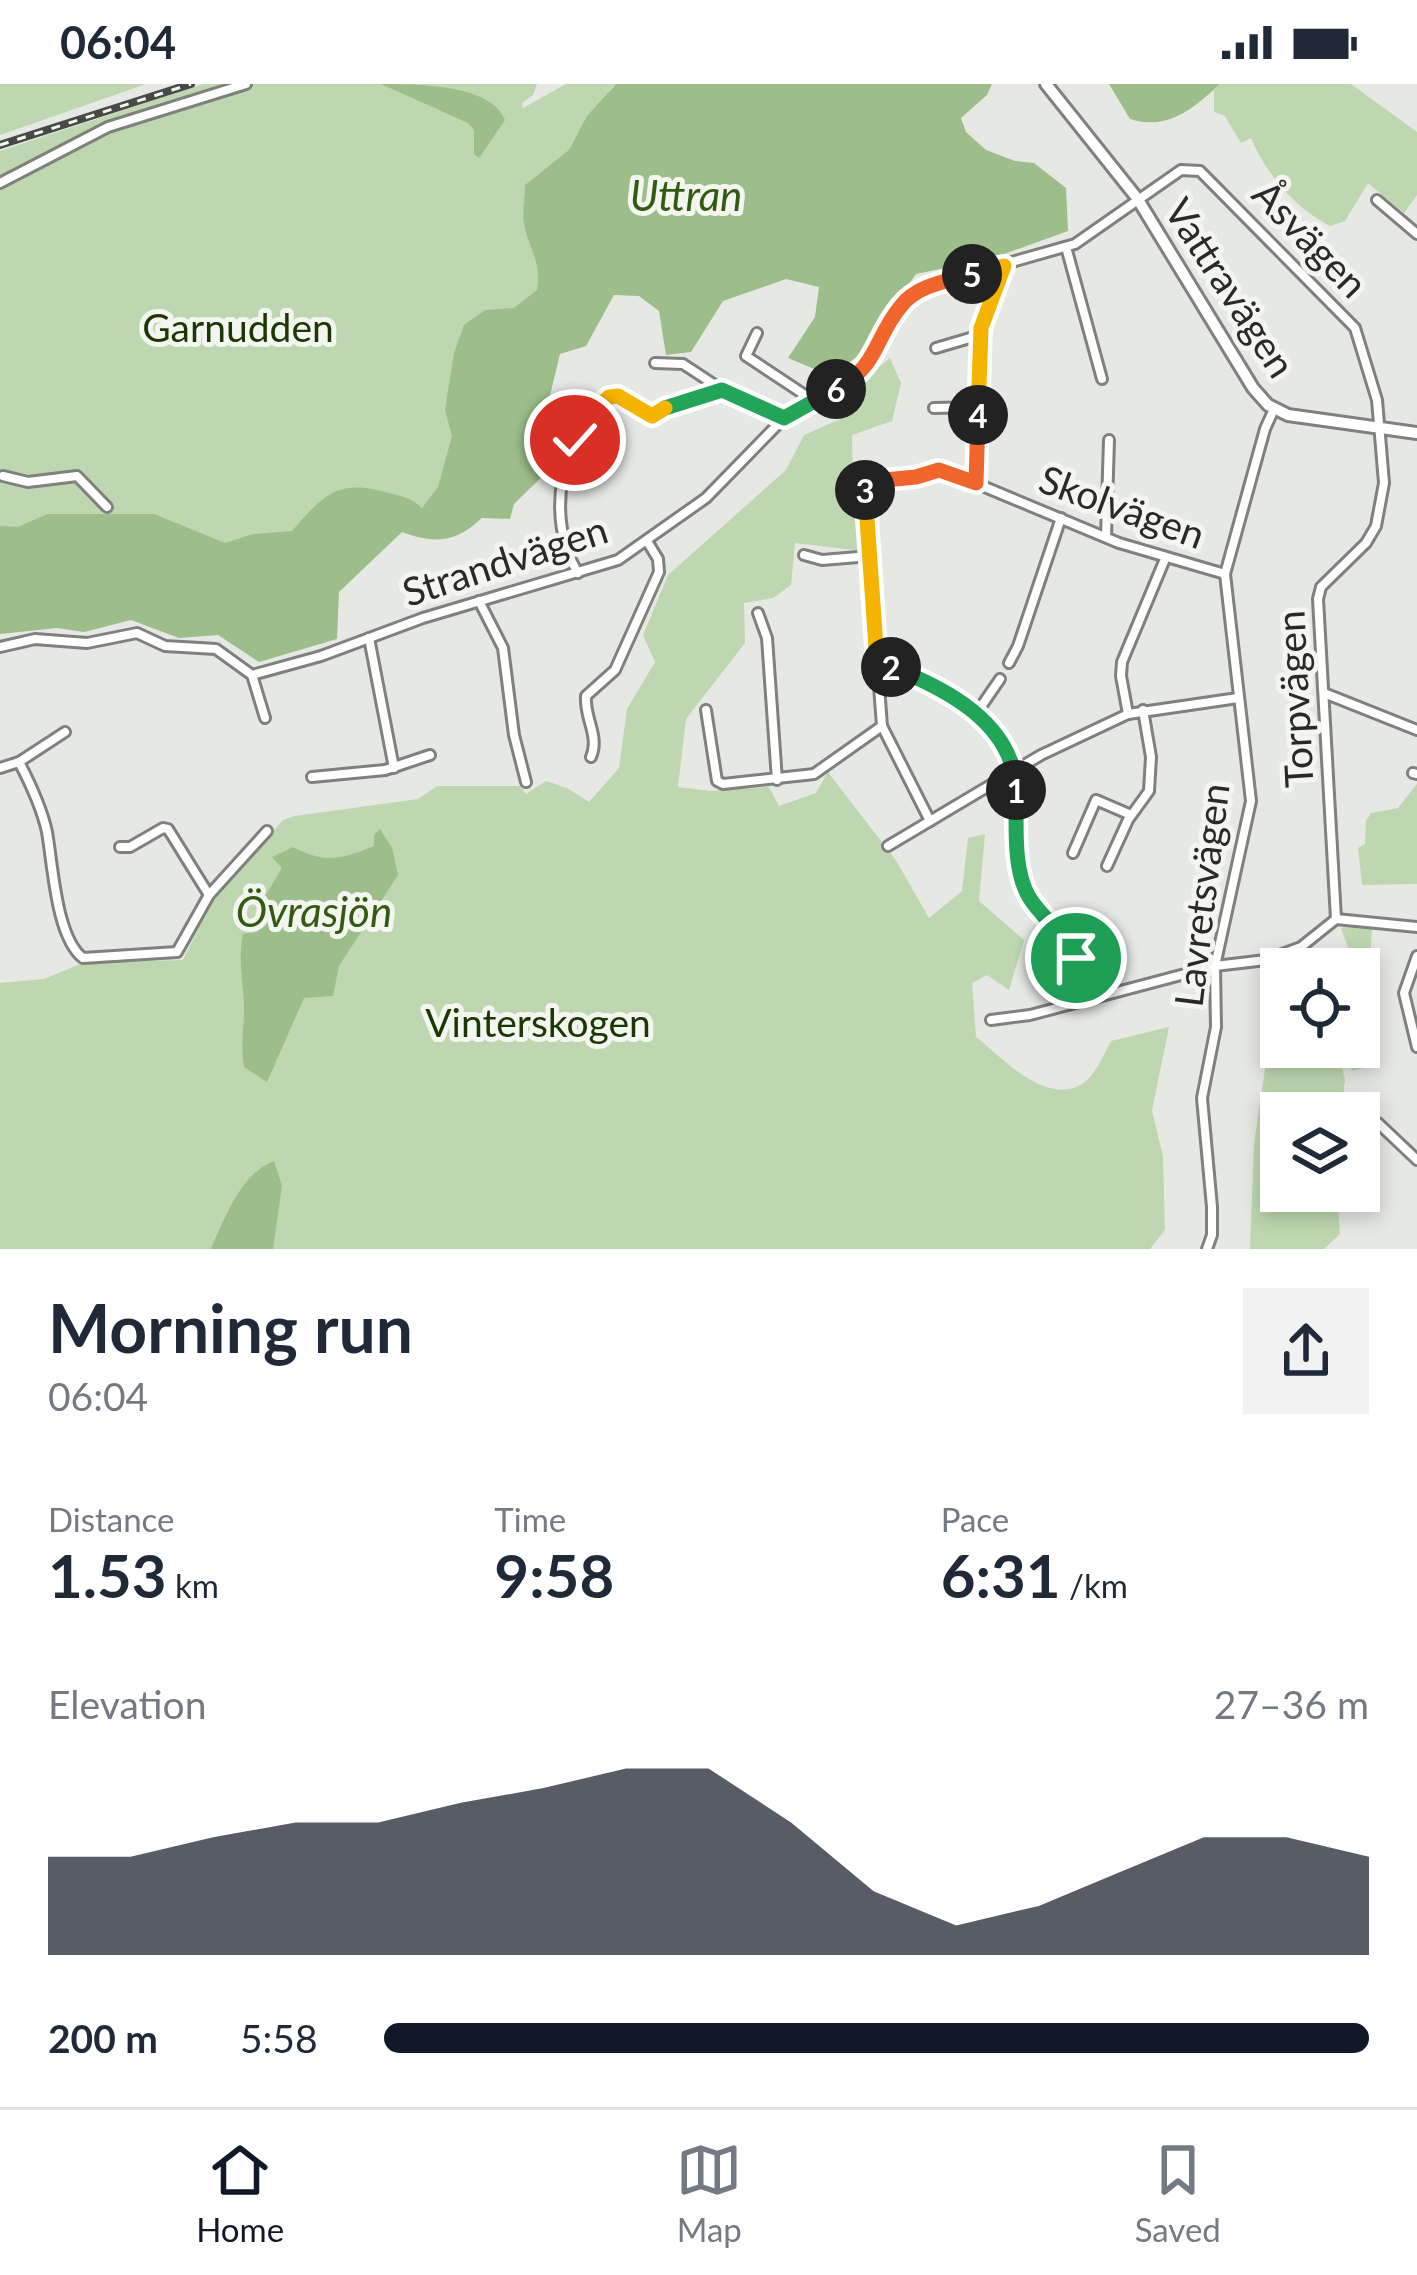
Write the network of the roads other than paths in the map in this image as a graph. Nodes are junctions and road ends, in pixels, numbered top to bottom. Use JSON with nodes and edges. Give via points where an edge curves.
{"nodes":[{"id":1,"x":246,"y":84,"type":"edge"},
{"id":2,"x":1046,"y":84,"type":"edge"},
{"id":3,"x":0,"y":183,"type":"edge"},
{"id":4,"x":1137,"y":198,"type":"junction"},
{"id":5,"x":1377,"y":200,"type":"dead end"},
{"id":6,"x":1417,"y":234,"type":"edge"},
{"id":7,"x":1066,"y":247,"type":"junction"},
{"id":8,"x":1004,"y":266,"type":"junction"},
{"id":9,"x":757,"y":333,"type":"dead end"},
{"id":10,"x":980,"y":335,"type":"junction"},
{"id":11,"x":936,"y":348,"type":"dead end"},
{"id":12,"x":655,"y":363,"type":"dead end"},
{"id":13,"x":1102,"y":379,"type":"dead end"},
{"id":14,"x":722,"y":390,"type":"junction"},
{"id":15,"x":814,"y":401,"type":"junction"},
{"id":16,"x":979,"y":407,"type":"junction"},
{"id":17,"x":934,"y":408,"type":"dead end"},
{"id":18,"x":1274,"y":410,"type":"junction"},
{"id":19,"x":784,"y":418,"type":"junction"},
{"id":20,"x":1380,"y":428,"type":"junction"},
{"id":21,"x":1417,"y":433,"type":"edge"},
{"id":22,"x":1109,"y":440,"type":"dead end"},
{"id":23,"x":3,"y":476,"type":"dead end"},
{"id":24,"x":976,"y":483,"type":"junction"},
{"id":25,"x":107,"y":507,"type":"dead end"},
{"id":26,"x":1060,"y":518,"type":"junction"},
{"id":27,"x":1106,"y":537,"type":"junction"},
{"id":28,"x":647,"y":542,"type":"junction"},
{"id":29,"x":803,"y":555,"type":"dead end"},
{"id":30,"x":869,"y":556,"type":"junction"},
{"id":31,"x":1165,"y":559,"type":"junction"},
{"id":32,"x":578,"y":573,"type":"junction"},
{"id":33,"x":1225,"y":574,"type":"junction"},
{"id":34,"x":479,"y":601,"type":"junction"},
{"id":35,"x":758,"y":613,"type":"dead end"},
{"id":36,"x":369,"y":638,"type":"junction"},
{"id":37,"x":0,"y":647,"type":"edge"},
{"id":38,"x":877,"y":662,"type":"junction"},
{"id":39,"x":1009,"y":663,"type":"dead end"},
{"id":40,"x":252,"y":675,"type":"junction"},
{"id":41,"x":1000,"y":680,"type":"dead end"},
{"id":42,"x":1324,"y":693,"type":"junction"},
{"id":43,"x":1238,"y":698,"type":"junction"},
{"id":44,"x":706,"y":710,"type":"dead end"},
{"id":45,"x":1143,"y":710,"type":"junction"},
{"id":46,"x":976,"y":714,"type":"junction"},
{"id":47,"x":1128,"y":714,"type":"junction"},
{"id":48,"x":265,"y":718,"type":"dead end"},
{"id":49,"x":882,"y":725,"type":"junction"},
{"id":50,"x":1417,"y":730,"type":"edge"},
{"id":51,"x":65,"y":732,"type":"dead end"},
{"id":52,"x":430,"y":755,"type":"dead end"},
{"id":53,"x":591,"y":757,"type":"dead end"},
{"id":54,"x":19,"y":762,"type":"junction"},
{"id":55,"x":0,"y":768,"type":"edge"},
{"id":56,"x":394,"y":768,"type":"junction"},
{"id":57,"x":1016,"y":770,"type":"junction"},
{"id":58,"x":312,"y":777,"type":"dead end"},
{"id":59,"x":777,"y":781,"type":"junction"},
{"id":60,"x":526,"y":782,"type":"dead end"},
{"id":61,"x":1131,"y":815,"type":"junction"},
{"id":62,"x":930,"y":821,"type":"junction"},
{"id":63,"x":267,"y":831,"type":"dead end"},
{"id":64,"x":888,"y":846,"type":"dead end"},
{"id":65,"x":120,"y":847,"type":"dead end"},
{"id":66,"x":1073,"y":854,"type":"dead end"},
{"id":67,"x":1107,"y":866,"type":"dead end"},
{"id":68,"x":209,"y":896,"type":"junction"},
{"id":69,"x":1336,"y":919,"type":"junction"},
{"id":70,"x":1417,"y":928,"type":"edge"},
{"id":71,"x":1417,"y":956,"type":"edge"},
{"id":72,"x":1215,"y":966,"type":"junction"},
{"id":73,"x":1091,"y":998,"type":"junction"},
{"id":74,"x":991,"y":1020,"type":"dead end"},
{"id":75,"x":1417,"y":1047,"type":"edge"},
{"id":76,"x":1380,"y":1125,"type":"edge"},
{"id":77,"x":1417,"y":1160,"type":"edge"},
{"id":78,"x":1207,"y":1249,"type":"edge"}],
"edges":[{"from":1,"to":3,"type":"street","via":[[108,127]]},
{"from":2,"to":4,"type":"street","name":"Vattravägen"},
{"from":4,"to":7,"type":"street","name":"Strandvägen"},
{"from":4,"to":18,"type":"street","name":"Vattravägen"},
{"from":4,"to":20,"type":"street","name":"Åsvägen","via":[[1181,170],[1200,171],[1355,328]]},
{"from":5,"to":6,"type":"street"},
{"from":7,"to":8,"type":"street","name":"Strandvägen"},
{"from":7,"to":13,"type":"street"},
{"from":8,"to":10,"type":"street"},
{"from":8,"to":15,"type":"street","name":"Strandvägen","via":[[912,295],[871,362]]},
{"from":9,"to":15,"type":"street","via":[[746,356]]},
{"from":10,"to":11,"type":"street"},
{"from":10,"to":16,"type":"street"},
{"from":12,"to":14,"type":"street","via":[[682,364]]},
{"from":14,"to":19,"type":"street"},
{"from":14,"to":32,"type":"street","via":[[652,416],[614,396],[590,415],[568,456],[560,494],[564,551]]},
{"from":15,"to":19,"type":"street","name":"Strandvägen"},
{"from":16,"to":17,"type":"street"},
{"from":16,"to":24,"type":"street"},
{"from":18,"to":20,"type":"street","name":"Vattravägen"},
{"from":18,"to":33,"type":"street","name":"Lavretsvägen"},
{"from":19,"to":28,"type":"street","name":"Strandvägen","via":[[706,498]]},
{"from":20,"to":21,"type":"street","name":"Vattravägen"},
{"from":20,"to":42,"type":"street","name":"Torpvägen","via":[[1384,483],[1376,526],[1318,594]]},
{"from":22,"to":27,"type":"street"},
{"from":23,"to":25,"type":"street","via":[[77,476]]},
{"from":24,"to":26,"type":"street","name":"Skolvägen"},
{"from":24,"to":30,"type":"street","name":"Skolvägen","via":[[939,470],[874,481],[865,489]]},
{"from":26,"to":27,"type":"street","name":"Skolvägen"},
{"from":26,"to":39,"type":"street"},
{"from":27,"to":31,"type":"street","name":"Skolvägen"},
{"from":28,"to":32,"type":"street","name":"Strandvägen"},
{"from":28,"to":53,"type":"street","via":[[659,572],[615,670],[586,696],[596,741]]},
{"from":29,"to":30,"type":"street"},
{"from":30,"to":38,"type":"street"},
{"from":31,"to":33,"type":"street","name":"Skolvägen"},
{"from":31,"to":47,"type":"street","via":[[1122,662]]},
{"from":32,"to":34,"type":"street","name":"Strandvägen"},
{"from":33,"to":43,"type":"street","name":"Lavretsvägen"},
{"from":34,"to":36,"type":"street","name":"Strandvägen"},
{"from":34,"to":60,"type":"street","via":[[503,648]]},
{"from":35,"to":59,"type":"street","via":[[768,646]]},
{"from":36,"to":40,"type":"street","name":"Strandvägen"},
{"from":36,"to":56,"type":"street"},
{"from":37,"to":40,"type":"street","via":[[137,633],[165,646],[216,649]]},
{"from":38,"to":46,"type":"street","via":[[952,694]]},
{"from":38,"to":49,"type":"street"},
{"from":40,"to":48,"type":"street"},
{"from":41,"to":46,"type":"street"},
{"from":42,"to":50,"type":"street"},
{"from":42,"to":69,"type":"street","name":"Torpvägen"},
{"from":43,"to":45,"type":"street"},
{"from":43,"to":72,"type":"street","name":"Lavretsvägen","via":[[1250,801]]},
{"from":44,"to":59,"type":"street","via":[[717,781]]},
{"from":45,"to":47,"type":"street"},
{"from":45,"to":61,"type":"street","via":[[1149,791]]},
{"from":46,"to":57,"type":"street"},
{"from":47,"to":57,"type":"street"},
{"from":49,"to":59,"type":"street","via":[[814,774]]},
{"from":49,"to":62,"type":"street"},
{"from":51,"to":54,"type":"street"},
{"from":52,"to":56,"type":"street"},
{"from":54,"to":55,"type":"street"},
{"from":54,"to":68,"type":"street","via":[[46,828],[59,906],[83,958],[177,952]]},
{"from":56,"to":58,"type":"street"},
{"from":57,"to":62,"type":"street"},
{"from":57,"to":73,"type":"street","via":[[1024,884],[1067,937]]},
{"from":61,"to":66,"type":"street","via":[[1096,800]]},
{"from":61,"to":67,"type":"street"},
{"from":62,"to":64,"type":"street"},
{"from":63,"to":68,"type":"street"},
{"from":65,"to":68,"type":"street","via":[[163,827]]},
{"from":69,"to":70,"type":"street"},
{"from":69,"to":72,"type":"street","via":[[1288,953]]},
{"from":71,"to":75,"type":"street","via":[[1404,993]]},
{"from":72,"to":73,"type":"street"},
{"from":72,"to":78,"type":"street","name":"Lavretsvägen","via":[[1216,1027],[1202,1098]]},
{"from":73,"to":74,"type":"street"},
{"from":76,"to":77,"type":"street"}]}
